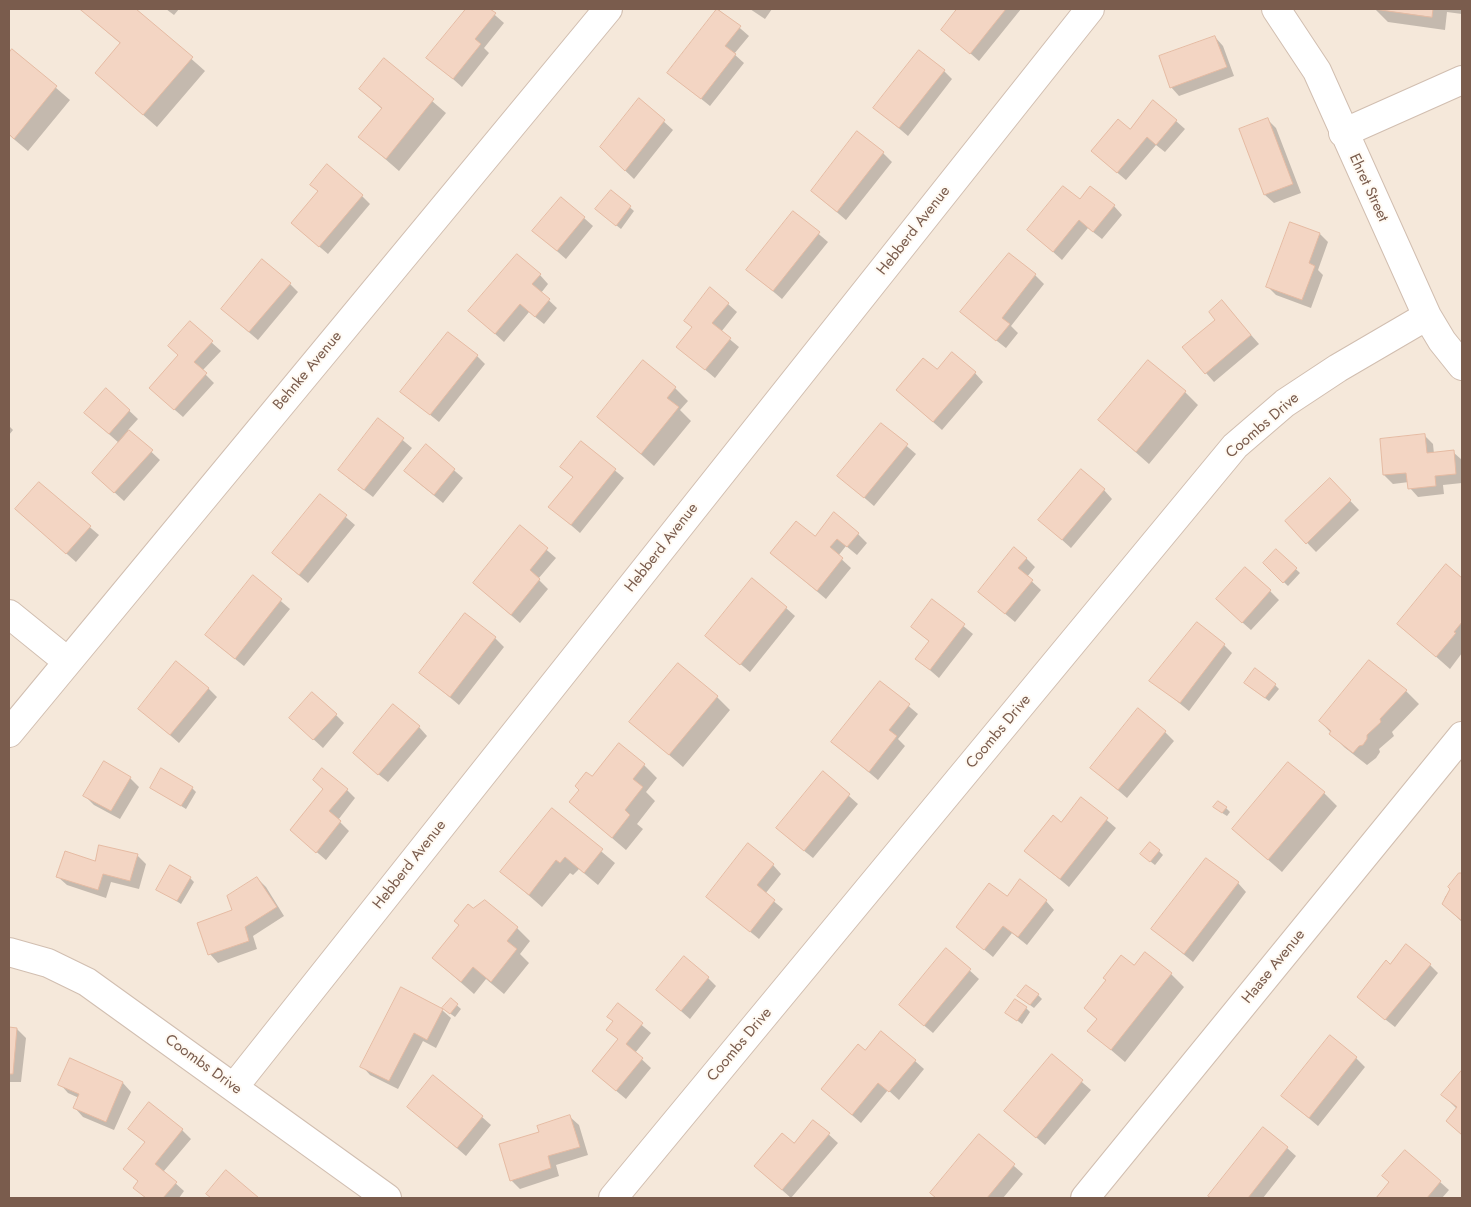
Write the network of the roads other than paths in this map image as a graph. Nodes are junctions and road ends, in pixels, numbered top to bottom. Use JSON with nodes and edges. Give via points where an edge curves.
{"nodes":[{"id":1,"x":608,"y":9,"type":"edge"},
{"id":2,"x":1090,"y":9,"type":"edge"},
{"id":3,"x":1276,"y":9,"type":"edge"},
{"id":4,"x":1462,"y":80,"type":"edge"},
{"id":5,"x":1343,"y":133,"type":"junction"},
{"id":6,"x":1427,"y":316,"type":"junction"},
{"id":7,"x":1462,"y":366,"type":"edge"},
{"id":8,"x":9,"y":614,"type":"edge"},
{"id":9,"x":67,"y":661,"type":"junction"},
{"id":10,"x":9,"y":733,"type":"edge"},
{"id":11,"x":1462,"y":736,"type":"edge"},
{"id":12,"x":9,"y":952,"type":"edge"},
{"id":13,"x":234,"y":1087,"type":"junction"},
{"id":14,"x":388,"y":1198,"type":"edge"},
{"id":15,"x":613,"y":1198,"type":"edge"},
{"id":16,"x":1085,"y":1198,"type":"edge"}],
"edges":[{"from":1,"to":9,"type":"street","name":"Behnke Avenue"},
{"from":2,"to":13,"type":"street","name":"Hebberd Avenue"},
{"from":3,"to":5,"type":"street","name":"Ehret Street","via":[[1317,71]]},
{"from":4,"to":5,"type":"street"},
{"from":5,"to":6,"type":"street","name":"Ehret Street"},
{"from":6,"to":7,"type":"street","name":"Ehret Street"},
{"from":6,"to":15,"type":"street","name":"Coombs Drive","via":[[1293,398],[1235,446]]},
{"from":8,"to":9,"type":"street"},
{"from":9,"to":10,"type":"street","name":"Behnke Avenue"},
{"from":11,"to":16,"type":"street","name":"Haase Avenue"},
{"from":12,"to":13,"type":"street","name":"Coombs Drive","via":[[48,963],[87,982]]},
{"from":13,"to":14,"type":"street","name":"Coombs Drive"}]}
